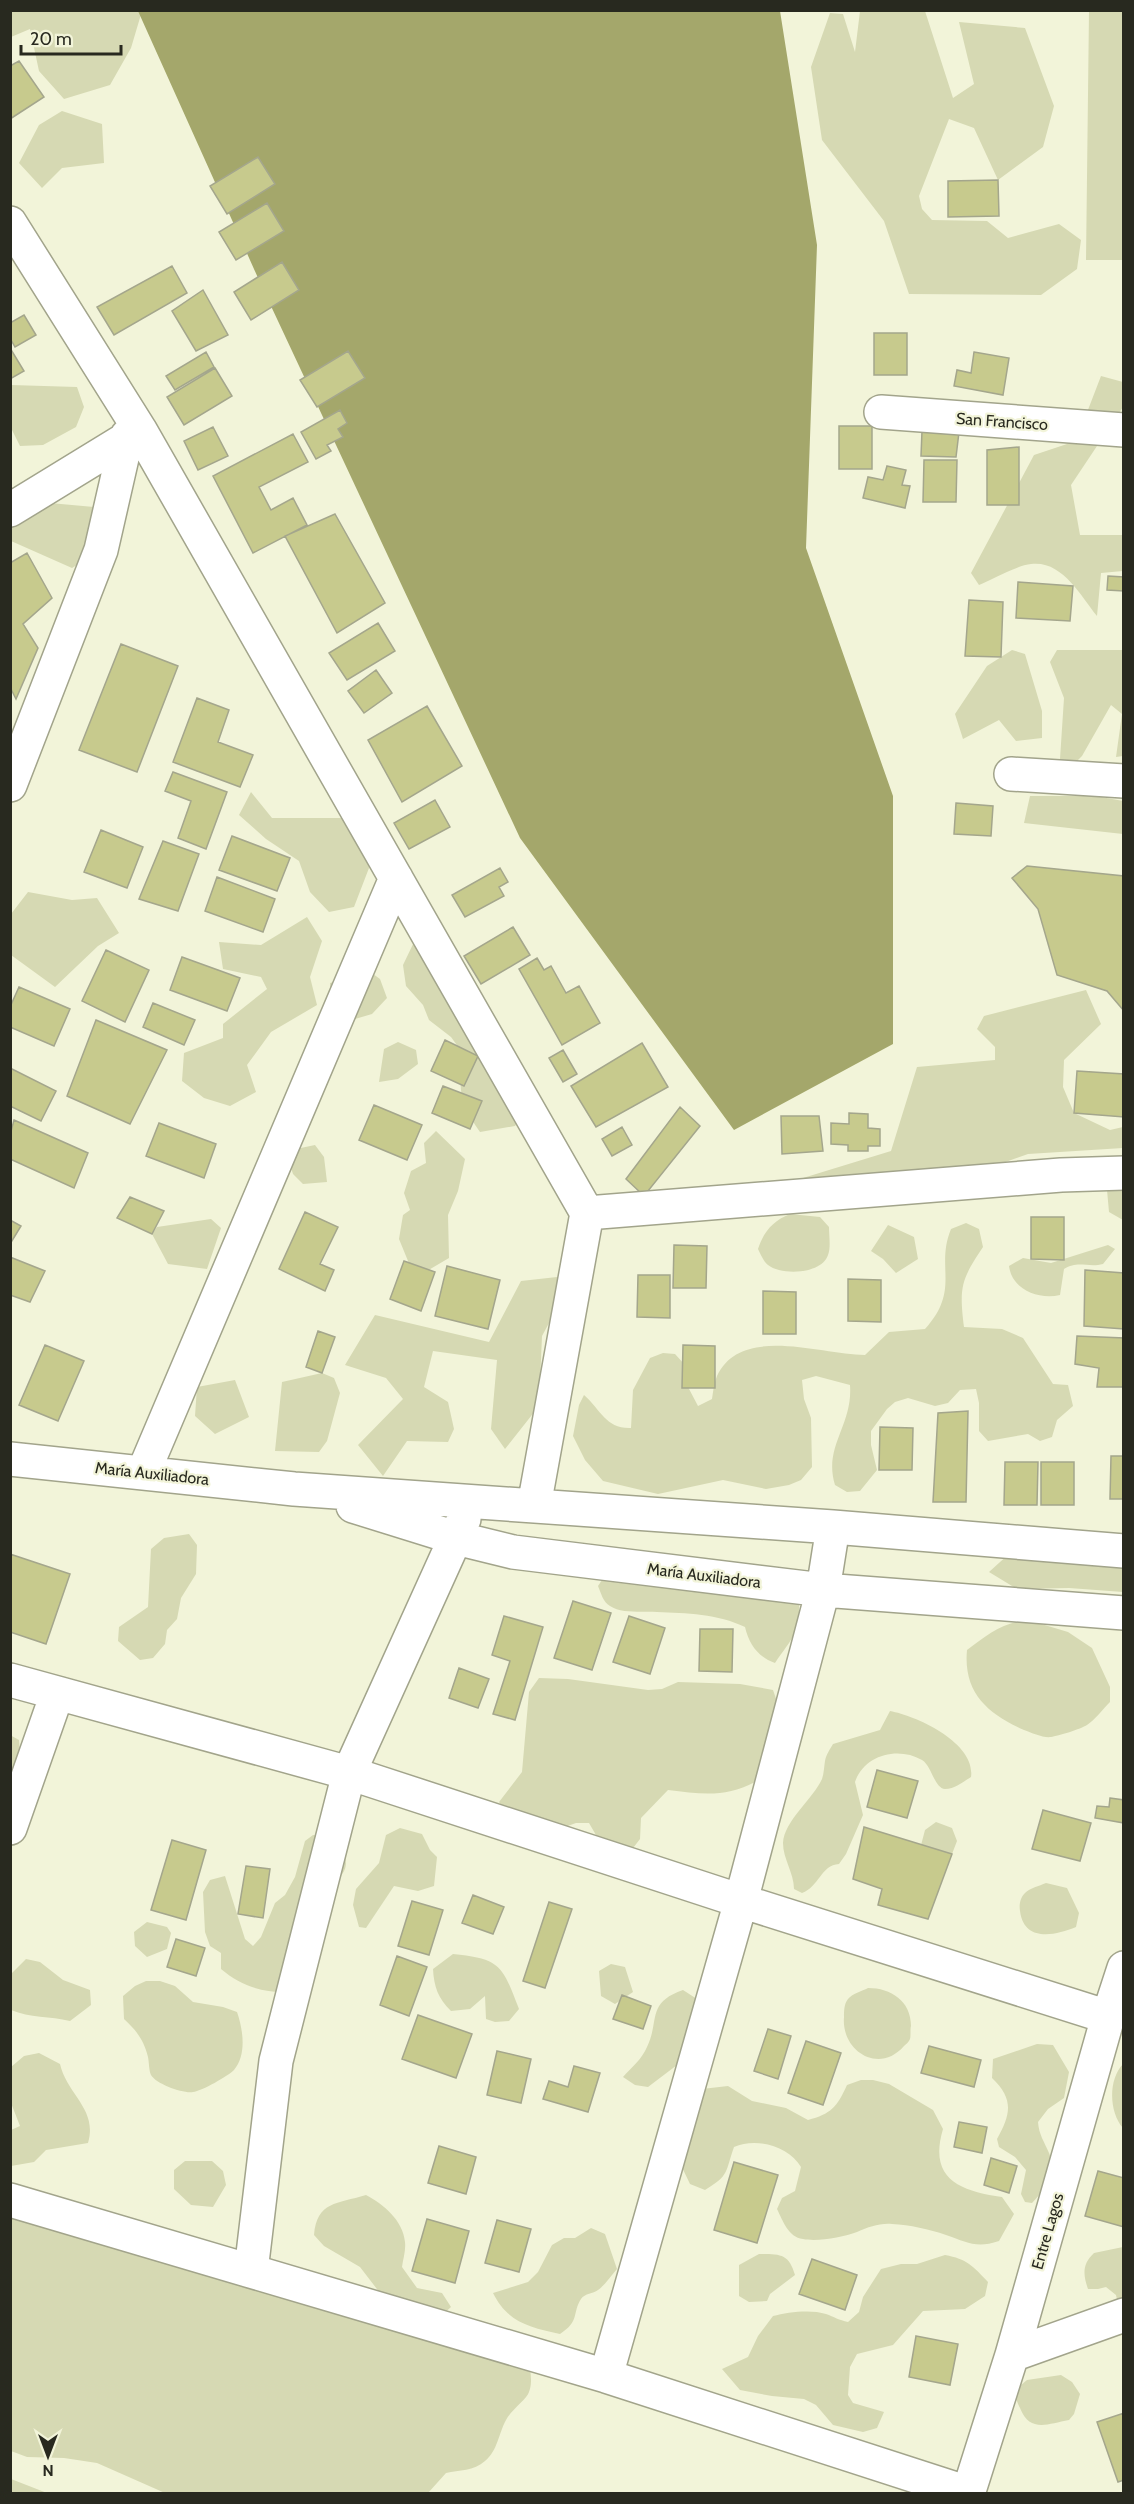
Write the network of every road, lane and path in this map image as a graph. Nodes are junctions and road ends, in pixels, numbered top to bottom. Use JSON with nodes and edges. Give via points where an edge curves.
{"nodes":[{"id":1,"x":10,"y":223,"type":"edge"},
{"id":2,"x":881,"y":412,"type":"dead end"},
{"id":3,"x":1124,"y":430,"type":"edge"},
{"id":4,"x":134,"y":433,"type":"junction"},
{"id":5,"x":10,"y":510,"type":"edge"},
{"id":6,"x":1011,"y":774,"type":"dead end"},
{"id":7,"x":1124,"y":781,"type":"edge"},
{"id":8,"x":10,"y":785,"type":"edge"},
{"id":9,"x":396,"y":878,"type":"junction"},
{"id":10,"x":1124,"y":1173,"type":"edge"},
{"id":11,"x":588,"y":1213,"type":"junction"},
{"id":12,"x":10,"y":1459,"type":"edge"},
{"id":13,"x":144,"y":1471,"type":"junction"},
{"id":14,"x":294,"y":1489,"type":"junction"},
{"id":15,"x":472,"y":1502,"type":"junction"},
{"id":16,"x":534,"y":1506,"type":"junction"},
{"id":17,"x":833,"y":1527,"type":"junction"},
{"id":18,"x":456,"y":1538,"type":"junction"},
{"id":19,"x":1124,"y":1551,"type":"edge"},
{"id":20,"x":823,"y":1590,"type":"junction"},
{"id":21,"x":1124,"y":1613,"type":"edge"},
{"id":22,"x":10,"y":1680,"type":"edge"},
{"id":23,"x":57,"y":1694,"type":"junction"},
{"id":24,"x":349,"y":1773,"type":"junction"},
{"id":25,"x":10,"y":1827,"type":"edge"},
{"id":26,"x":741,"y":1901,"type":"junction"},
{"id":27,"x":1124,"y":1968,"type":"edge"},
{"id":28,"x":1107,"y":2017,"type":"junction"},
{"id":29,"x":10,"y":2200,"type":"edge"},
{"id":30,"x":251,"y":2271,"type":"junction"},
{"id":31,"x":1124,"y":2315,"type":"edge"},
{"id":32,"x":1012,"y":2355,"type":"junction"},
{"id":33,"x":606,"y":2376,"type":"junction"},
{"id":34,"x":968,"y":2493,"type":"edge"}],
"edges":[{"from":1,"to":4,"type":"street"},
{"from":2,"to":3,"type":"street","name":"San Francisco"},
{"from":4,"to":5,"type":"street"},
{"from":4,"to":8,"type":"street","via":[[101,550]]},
{"from":4,"to":9,"type":"street"},
{"from":6,"to":7,"type":"street"},
{"from":9,"to":11,"type":"street"},
{"from":9,"to":13,"type":"street"},
{"from":10,"to":11,"type":"street"},
{"from":11,"to":16,"type":"street"},
{"from":12,"to":13,"type":"street","name":"María Auxiliadora"},
{"from":13,"to":14,"type":"street","name":"María Auxiliadora"},
{"from":14,"to":15,"type":"street","name":"María Auxiliadora"},
{"from":14,"to":18,"type":"street","name":"María Auxiliadora"},
{"from":15,"to":16,"type":"street","name":"María Auxiliadora"},
{"from":15,"to":18,"type":"street"},
{"from":16,"to":17,"type":"street","name":"María Auxiliadora"},
{"from":17,"to":19,"type":"street","name":"María Auxiliadora"},
{"from":17,"to":20,"type":"street"},
{"from":18,"to":20,"type":"street","name":"María Auxiliadora","via":[[513,1551]]},
{"from":18,"to":24,"type":"street"},
{"from":20,"to":21,"type":"street","name":"María Auxiliadora"},
{"from":20,"to":26,"type":"street"},
{"from":22,"to":23,"type":"street"},
{"from":23,"to":24,"type":"street"},
{"from":23,"to":25,"type":"street"},
{"from":24,"to":26,"type":"street"},
{"from":24,"to":30,"type":"street","via":[[276,2061]]},
{"from":26,"to":28,"type":"street"},
{"from":26,"to":33,"type":"street"},
{"from":27,"to":28,"type":"street","name":"Entre Lagos"},
{"from":28,"to":32,"type":"street","name":"Entre Lagos"},
{"from":29,"to":30,"type":"street"},
{"from":30,"to":33,"type":"street"},
{"from":31,"to":32,"type":"street"},
{"from":32,"to":34,"type":"street","name":"Entre Lagos"},
{"from":33,"to":34,"type":"street"}]}
